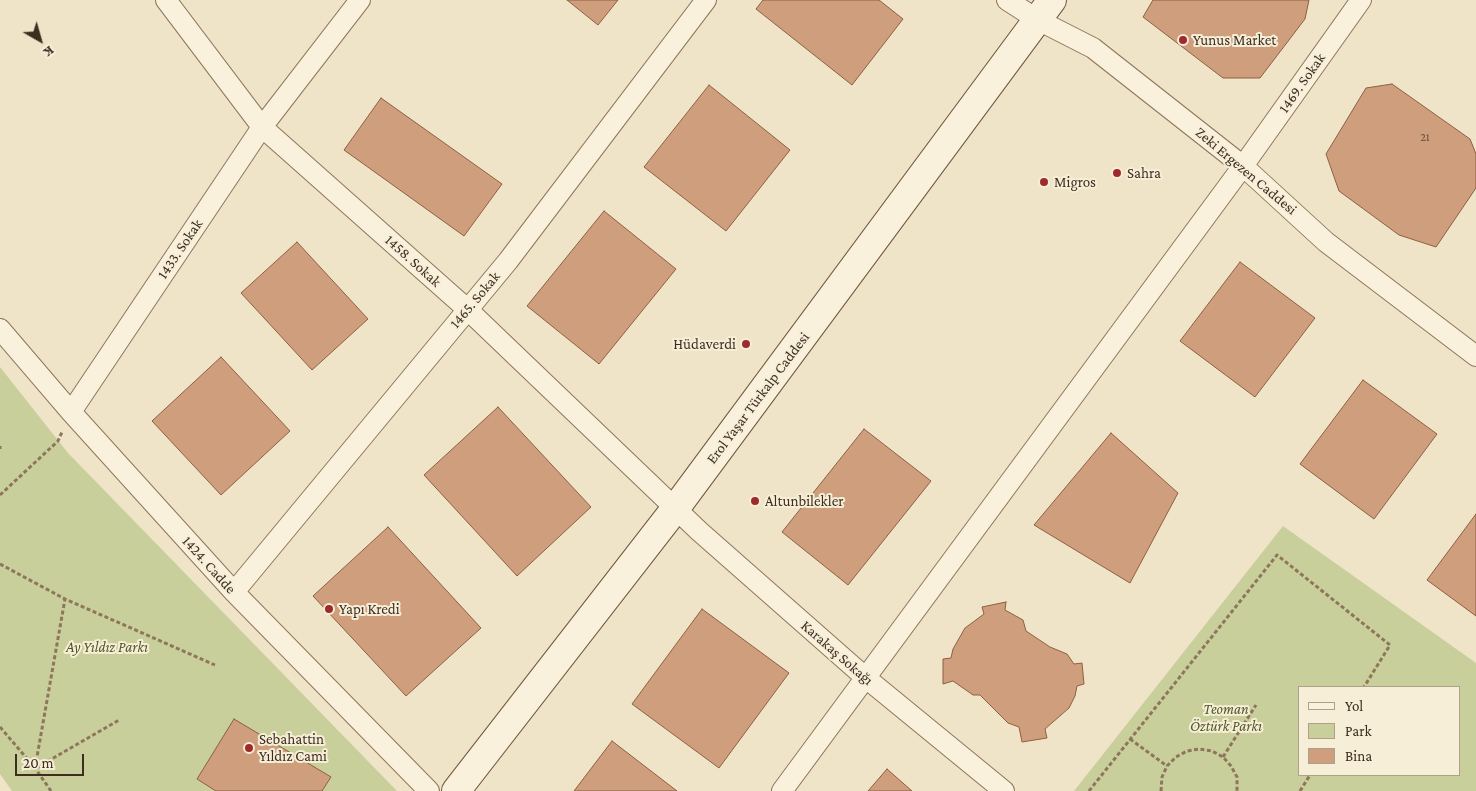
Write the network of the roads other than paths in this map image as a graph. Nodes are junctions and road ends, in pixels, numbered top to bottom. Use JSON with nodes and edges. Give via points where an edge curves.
{"nodes":[{"id":1,"x":166,"y":0,"type":"edge"},
{"id":2,"x":360,"y":0,"type":"edge"},
{"id":3,"x":706,"y":0,"type":"edge"},
{"id":4,"x":1007,"y":0,"type":"edge"},
{"id":5,"x":1361,"y":0,"type":"edge"},
{"id":6,"x":1045,"y":10,"type":"edge"},
{"id":7,"x":262,"y":127,"type":"junction"},
{"id":8,"x":1243,"y":166,"type":"junction"},
{"id":9,"x":468,"y":309,"type":"junction"},
{"id":10,"x":0,"y":329,"type":"edge"},
{"id":11,"x":1476,"y":356,"type":"edge"},
{"id":12,"x":71,"y":412,"type":"junction"},
{"id":13,"x":675,"y":509,"type":"junction"},
{"id":14,"x":234,"y":592,"type":"junction"},
{"id":15,"x":866,"y":678,"type":"junction"},
{"id":16,"x":429,"y":791,"type":"edge"},
{"id":17,"x":456,"y":791,"type":"edge"},
{"id":18,"x":782,"y":791,"type":"edge"},
{"id":19,"x":1004,"y":791,"type":"edge"}],
"edges":[{"from":1,"to":7,"type":"street","name":"1458. Sokak"},
{"from":2,"to":7,"type":"street","name":"1433. Sokak"},
{"from":3,"to":9,"type":"street","name":"1465. Sokak"},
{"from":4,"to":6,"type":"street","name":"Zeki Ergezen Caddesi"},
{"from":5,"to":8,"type":"street","name":"1469. Sokak"},
{"from":6,"to":8,"type":"street","name":"Zeki Ergezen Caddesi"},
{"from":6,"to":13,"type":"street","name":"Erol Yaşar Türkalp Caddesi"},
{"from":7,"to":9,"type":"street","name":"1458. Sokak"},
{"from":7,"to":12,"type":"street","name":"1433. Sokak"},
{"from":8,"to":11,"type":"street","name":"Zeki Ergezen Caddesi","via":[[1326,242]]},
{"from":8,"to":15,"type":"street","name":"1469. Sokak"},
{"from":9,"to":13,"type":"street","name":"1458. Sokak"},
{"from":9,"to":14,"type":"street","name":"1465. Sokak"},
{"from":10,"to":12,"type":"street","name":"1424. Cadde"},
{"from":12,"to":14,"type":"street","name":"1424. Cadde"},
{"from":13,"to":15,"type":"street","name":"Karakaş Sokağı"},
{"from":13,"to":17,"type":"street","name":"Erol Yaşar Türkalp Caddesi"},
{"from":14,"to":16,"type":"street","name":"1424. Cadde"},
{"from":15,"to":18,"type":"street","name":"1469. Sokak"},
{"from":15,"to":19,"type":"street","name":"Karakaş Sokağı"}]}
